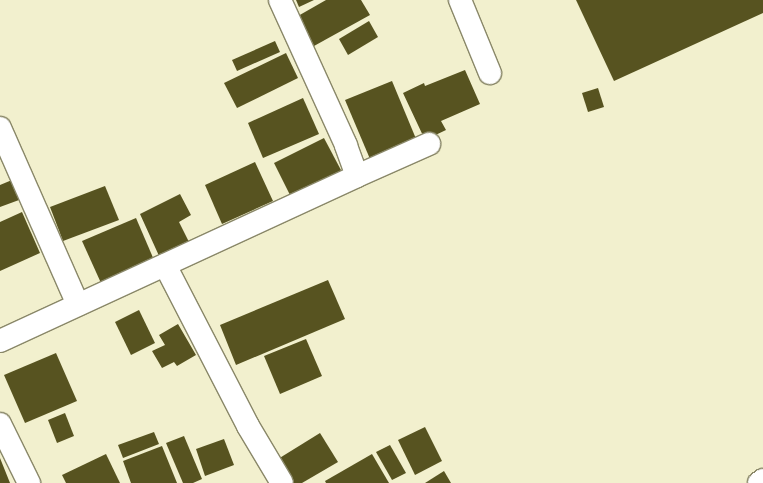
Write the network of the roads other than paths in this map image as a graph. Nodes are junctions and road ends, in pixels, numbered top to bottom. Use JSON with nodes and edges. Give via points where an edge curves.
{"nodes":[{"id":1,"x":280,"y":0,"type":"edge"},
{"id":2,"x":460,"y":0,"type":"edge"},
{"id":3,"x":490,"y":73,"type":"dead end"},
{"id":4,"x":0,"y":128,"type":"edge"},
{"id":5,"x":429,"y":144,"type":"dead end"},
{"id":6,"x":357,"y":176,"type":"junction"},
{"id":7,"x":165,"y":265,"type":"junction"},
{"id":8,"x":78,"y":305,"type":"junction"},
{"id":9,"x":0,"y":341,"type":"edge"},
{"id":10,"x":0,"y":424,"type":"edge"},
{"id":11,"x":763,"y":480,"type":"edge"},
{"id":12,"x":29,"y":483,"type":"edge"},
{"id":13,"x":282,"y":483,"type":"edge"},
{"id":14,"x":759,"y":483,"type":"edge"}],
"edges":[{"from":1,"to":6,"type":"street","via":[[346,145]]},
{"from":2,"to":3,"type":"street"},
{"from":4,"to":8,"type":"street"},
{"from":5,"to":6,"type":"street"},
{"from":6,"to":7,"type":"street"},
{"from":7,"to":8,"type":"street"},
{"from":7,"to":13,"type":"street","via":[[248,426]]},
{"from":8,"to":9,"type":"street"},
{"from":10,"to":12,"type":"street"},
{"from":11,"to":14,"type":"street"}]}
